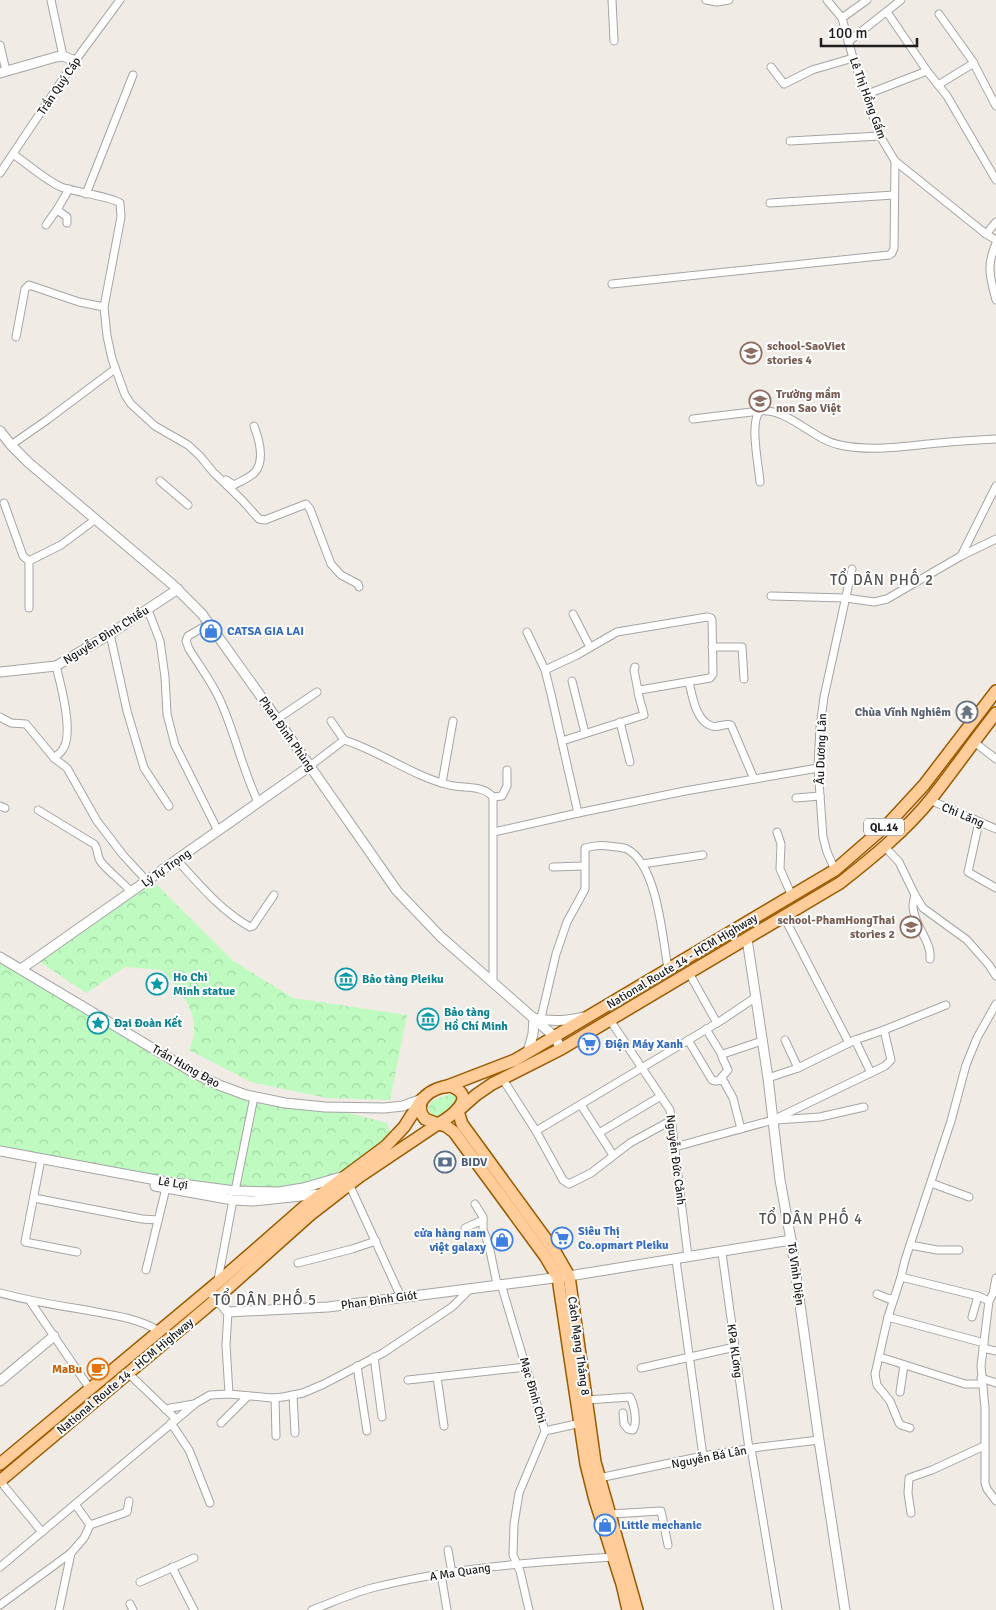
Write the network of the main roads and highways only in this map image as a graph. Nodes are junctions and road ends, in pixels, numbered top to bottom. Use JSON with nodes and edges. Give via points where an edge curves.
{"nodes":[{"id":1,"x":996,"y":691,"type":"edge"},
{"id":2,"x":996,"y":713,"type":"edge"},
{"id":3,"x":740,"y":926,"type":"junction"},
{"id":4,"x":746,"y":938,"type":"junction"},
{"id":5,"x":445,"y":1087,"type":"junction"},
{"id":6,"x":422,"y":1099,"type":"junction"},
{"id":7,"x":458,"y":1111,"type":"junction"},
{"id":8,"x":438,"y":1124,"type":"junction"},
{"id":9,"x":345,"y":1183,"type":"junction"},
{"id":10,"x":322,"y":1194,"type":"junction"},
{"id":11,"x":564,"y":1277,"type":"junction"},
{"id":12,"x":214,"y":1290,"type":"junction"},
{"id":13,"x":0,"y":1464,"type":"edge"},
{"id":14,"x":595,"y":1479,"type":"junction"},
{"id":15,"x":0,"y":1481,"type":"edge"},
{"id":16,"x":618,"y":1557,"type":"junction"},
{"id":17,"x":628,"y":1610,"type":"edge"},
{"id":18,"x":637,"y":1610,"type":"edge"}],
"edges":[{"from":1,"to":3,"type":"main road","name":"National Route 14 - HCM Highway","number":"QL.14","via":[[924,785],[889,823],[834,870]]},
{"from":2,"to":4,"type":"main road","name":"National Route 14 - HCM Highway","number":"QL.14","via":[[930,800],[862,866],[840,883]]},
{"from":3,"to":4,"type":"main road"},
{"from":3,"to":5,"type":"main road","name":"National Route 14 - HCM Highway","number":"QL.14","via":[[515,1060]]},
{"from":4,"to":7,"type":"main road","name":"National Route 14 - HCM Highway","number":"QL.14","via":[[561,1049],[502,1078]]},
{"from":5,"to":6,"type":"main road","via":[[430,1092]]},
{"from":5,"to":7,"type":"main road","via":[[454,1088],[460,1094],[462,1103]]},
{"from":6,"to":8,"type":"main road","via":[[422,1115]]},
{"from":6,"to":9,"type":"main road","name":"National Route 14 - HCM Highway","via":[[396,1136]]},
{"from":7,"to":8,"type":"main road"},
{"from":7,"to":11,"type":"main road","name":"Cách Mạng Tháng 8","via":[[462,1124],[554,1250]]},
{"from":8,"to":9,"type":"main road","name":"National Route 14 - HCM Highway"},
{"from":8,"to":11,"type":"main road","name":"Cách Mạng Tháng 8","via":[[454,1132]]},
{"from":9,"to":10,"type":"main road"},
{"from":9,"to":10,"type":"main road","name":"National Route 14 - HCM Highway"},
{"from":9,"to":12,"type":"main road","name":"National Route 14 - HCM Highway","via":[[310,1216]]},
{"from":10,"to":12,"type":"main road","name":"National Route 14 - HCM Highway"},
{"from":11,"to":14,"type":"main road","name":"Cách Mạng Tháng 8","via":[[587,1400]]},
{"from":11,"to":14,"type":"main road","name":"Cách Mạng Tháng 8","via":[[581,1423]]},
{"from":12,"to":13,"type":"main road","name":"National Route 14 - HCM Highway","via":[[159,1331]]},
{"from":12,"to":15,"type":"main road","name":"National Route 14 - HCM Highway","via":[[128,1373]]},
{"from":14,"to":16,"type":"main road","name":"Cách Mạng Tháng 8","via":[[610,1514]]},
{"from":14,"to":16,"type":"main road","name":"Cách Mạng Tháng 8","via":[[599,1514]]},
{"from":16,"to":17,"type":"main road","name":"Cách Mạng Tháng 8"},
{"from":16,"to":18,"type":"main road","name":"Cách Mạng Tháng 8"}]}
